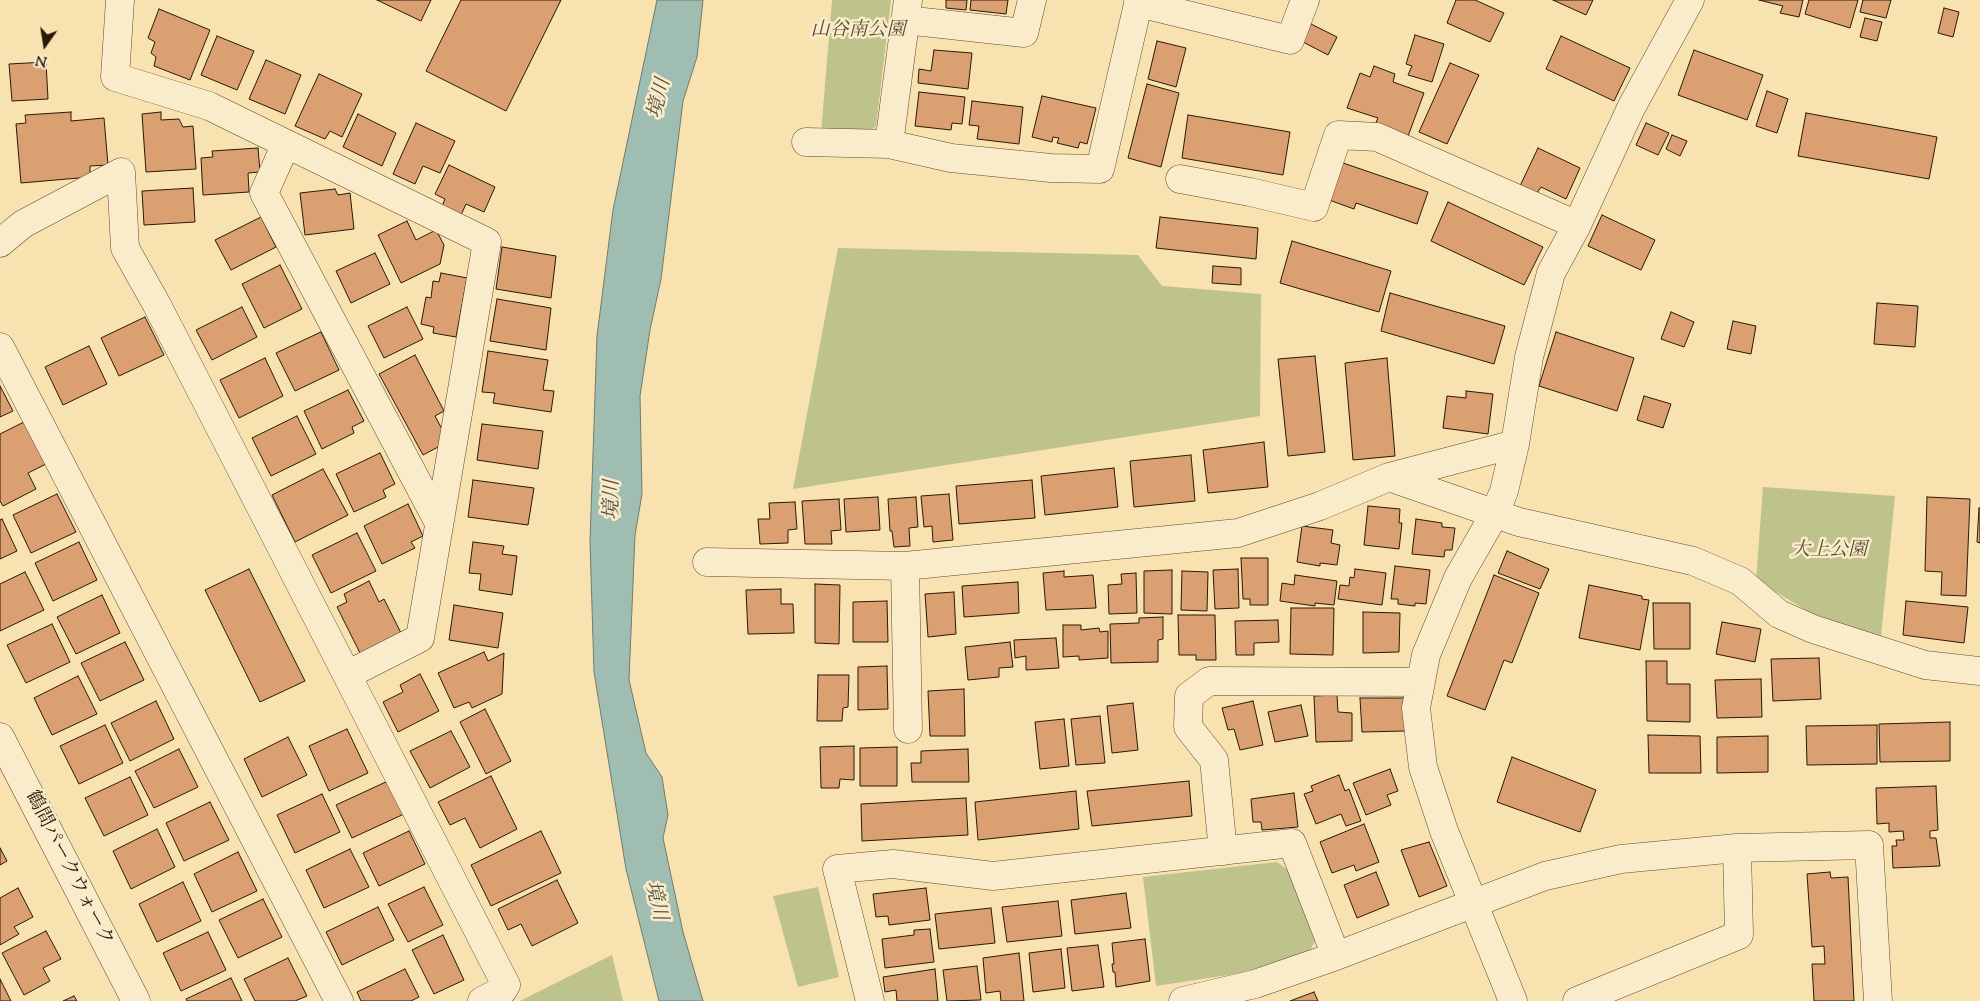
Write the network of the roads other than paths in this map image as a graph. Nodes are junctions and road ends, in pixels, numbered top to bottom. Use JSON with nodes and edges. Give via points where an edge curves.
{"nodes":[{"id":1,"x":120,"y":0,"type":"edge"},
{"id":2,"x":1032,"y":0,"type":"edge"},
{"id":3,"x":1305,"y":0,"type":"edge"},
{"id":4,"x":1690,"y":0,"type":"edge"},
{"id":5,"x":1138,"y":2,"type":"edge"},
{"id":6,"x":907,"y":10,"type":"edge"},
{"id":7,"x":806,"y":142,"type":"dead end"},
{"id":8,"x":286,"y":144,"type":"junction"},
{"id":9,"x":889,"y":144,"type":"junction"},
{"id":10,"x":1180,"y":179,"type":"dead end"},
{"id":11,"x":1577,"y":225,"type":"junction"},
{"id":12,"x":0,"y":243,"type":"edge"},
{"id":13,"x":0,"y":347,"type":"edge"},
{"id":14,"x":1515,"y":444,"type":"junction"},
{"id":15,"x":1389,"y":477,"type":"junction"},
{"id":16,"x":1494,"y":515,"type":"junction"},
{"id":17,"x":439,"y":523,"type":"junction"},
{"id":18,"x":708,"y":562,"type":"dead end"},
{"id":19,"x":906,"y":566,"type":"junction"},
{"id":20,"x":1980,"y":671,"type":"edge"},
{"id":21,"x":346,"y":675,"type":"junction"},
{"id":22,"x":1421,"y":682,"type":"junction"},
{"id":23,"x":908,"y":729,"type":"dead end"},
{"id":24,"x":0,"y":737,"type":"edge"},
{"id":25,"x":1737,"y":848,"type":"junction"},
{"id":26,"x":1223,"y":851,"type":"junction"},
{"id":27,"x":1475,"y":902,"type":"junction"},
{"id":28,"x":1336,"y":956,"type":"junction"},
{"id":29,"x":136,"y":1001,"type":"edge"},
{"id":30,"x":338,"y":1001,"type":"edge"},
{"id":31,"x":482,"y":1001,"type":"edge"},
{"id":32,"x":870,"y":1001,"type":"edge"},
{"id":33,"x":1183,"y":1001,"type":"edge"},
{"id":34,"x":1513,"y":1001,"type":"edge"},
{"id":35,"x":1577,"y":1001,"type":"edge"},
{"id":36,"x":1878,"y":1001,"type":"edge"}],
"edges":[{"from":1,"to":8,"type":"street","via":[[115,77],[209,106]]},
{"from":2,"to":6,"type":"street","via":[[1024,33]]},
{"from":3,"to":5,"type":"street","via":[[1290,40]]},
{"from":4,"to":11,"type":"street","via":[[1631,108]]},
{"from":5,"to":9,"type":"street","via":[[1100,169],[1051,168],[951,158]]},
{"from":6,"to":9,"type":"street"},
{"from":7,"to":9,"type":"street"},
{"from":8,"to":17,"type":"street","via":[[264,193]]},
{"from":8,"to":17,"type":"street","via":[[487,242]]},
{"from":10,"to":11,"type":"street","via":[[1314,207],[1338,135],[1377,137]]},
{"from":11,"to":14,"type":"street","via":[[1551,273],[1529,357]]},
{"from":12,"to":21,"type":"street","via":[[23,224],[121,172],[125,248],[157,304]]},
{"from":13,"to":30,"type":"street"},
{"from":14,"to":15,"type":"street"},
{"from":14,"to":16,"type":"street","via":[[1504,491]]},
{"from":15,"to":16,"type":"street"},
{"from":15,"to":19,"type":"street","via":[[1320,506],[1238,533]]},
{"from":16,"to":20,"type":"street","via":[[1693,561],[1740,582],[1779,614],[1813,629],[1925,665]]},
{"from":16,"to":22,"type":"street","via":[[1458,578],[1426,655]]},
{"from":17,"to":21,"type":"street","via":[[420,638]]},
{"from":18,"to":19,"type":"street"},
{"from":19,"to":23,"type":"street"},
{"from":21,"to":31,"type":"street","via":[[506,985]]},
{"from":22,"to":26,"type":"street","via":[[1210,681],[1189,696],[1188,727],[1214,760]]},
{"from":22,"to":27,"type":"street","via":[[1416,708],[1423,767],[1444,831]]},
{"from":24,"to":29,"type":"street","name":"鶴間パークウォーク"},
{"from":25,"to":27,"type":"street","via":[[1621,858],[1545,876]]},
{"from":25,"to":35,"type":"street","via":[[1739,935]]},
{"from":25,"to":36,"type":"street","via":[[1869,845]]},
{"from":26,"to":28,"type":"street","via":[[1292,843]]},
{"from":26,"to":32,"type":"street","via":[[993,876],[893,864],[837,869]]},
{"from":27,"to":28,"type":"street"},
{"from":27,"to":34,"type":"street"},
{"from":28,"to":33,"type":"street","via":[[1255,984]]}]}
